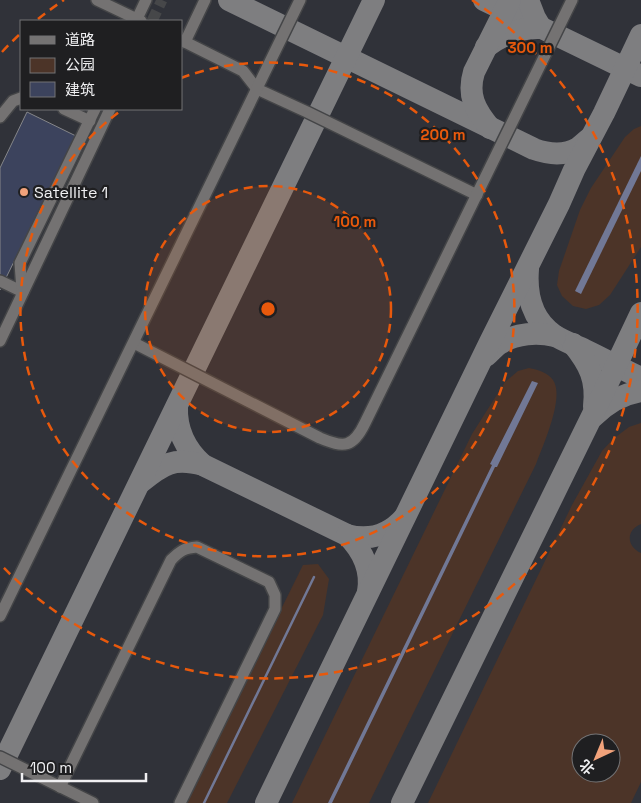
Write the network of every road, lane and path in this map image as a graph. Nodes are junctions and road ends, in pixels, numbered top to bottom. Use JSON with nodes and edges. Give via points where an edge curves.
{"nodes":[{"id":1,"x":97,"y":0,"type":"edge"},
{"id":2,"x":146,"y":0,"type":"edge"},
{"id":3,"x":205,"y":0,"type":"edge"},
{"id":4,"x":300,"y":0,"type":"edge"},
{"id":5,"x":572,"y":0,"type":"edge"},
{"id":6,"x":136,"y":20,"type":"edge"},
{"id":7,"x":138,"y":20,"type":"edge"},
{"id":8,"x":183,"y":41,"type":"edge"},
{"id":9,"x":257,"y":89,"type":"junction"},
{"id":10,"x":20,"y":98,"type":"edge"},
{"id":11,"x":66,"y":110,"type":"edge"},
{"id":12,"x":95,"y":110,"type":"edge"},
{"id":13,"x":110,"y":110,"type":"edge"},
{"id":14,"x":0,"y":117,"type":"edge"},
{"id":15,"x":90,"y":121,"type":"junction"},
{"id":16,"x":476,"y":194,"type":"junction"},
{"id":17,"x":0,"y":281,"type":"edge"},
{"id":18,"x":23,"y":292,"type":"junction"},
{"id":19,"x":0,"y":341,"type":"edge"},
{"id":20,"x":134,"y":343,"type":"junction"},
{"id":21,"x":0,"y":616,"type":"edge"},
{"id":22,"x":0,"y":757,"type":"edge"},
{"id":23,"x":60,"y":787,"type":"junction"},
{"id":24,"x":93,"y":803,"type":"edge"},
{"id":25,"x":180,"y":803,"type":"edge"}],
"edges":[{"from":1,"to":6,"type":"lane"},
{"from":2,"to":7,"type":"lane"},
{"from":3,"to":8,"type":"lane"},
{"from":4,"to":9,"type":"lane"},
{"from":5,"to":16,"type":"lane"},
{"from":8,"to":9,"type":"lane","via":[[243,71]]},
{"from":9,"to":16,"type":"lane"},
{"from":9,"to":20,"type":"lane"},
{"from":10,"to":14,"type":"lane","via":[[13,101]]},
{"from":11,"to":15,"type":"lane"},
{"from":12,"to":15,"type":"lane"},
{"from":13,"to":18,"type":"lane"},
{"from":15,"to":18,"type":"lane","via":[[20,263]]},
{"from":16,"to":20,"type":"lane","via":[[365,424],[350,442],[343,445],[320,438]]},
{"from":17,"to":18,"type":"lane"},
{"from":18,"to":19,"type":"lane"},
{"from":20,"to":21,"type":"lane"},
{"from":22,"to":23,"type":"lane"},
{"from":23,"to":24,"type":"lane"},
{"from":23,"to":25,"type":"lane","via":[[171,560],[188,547],[196,547],[269,582],[275,595],[276,609]]}]}
